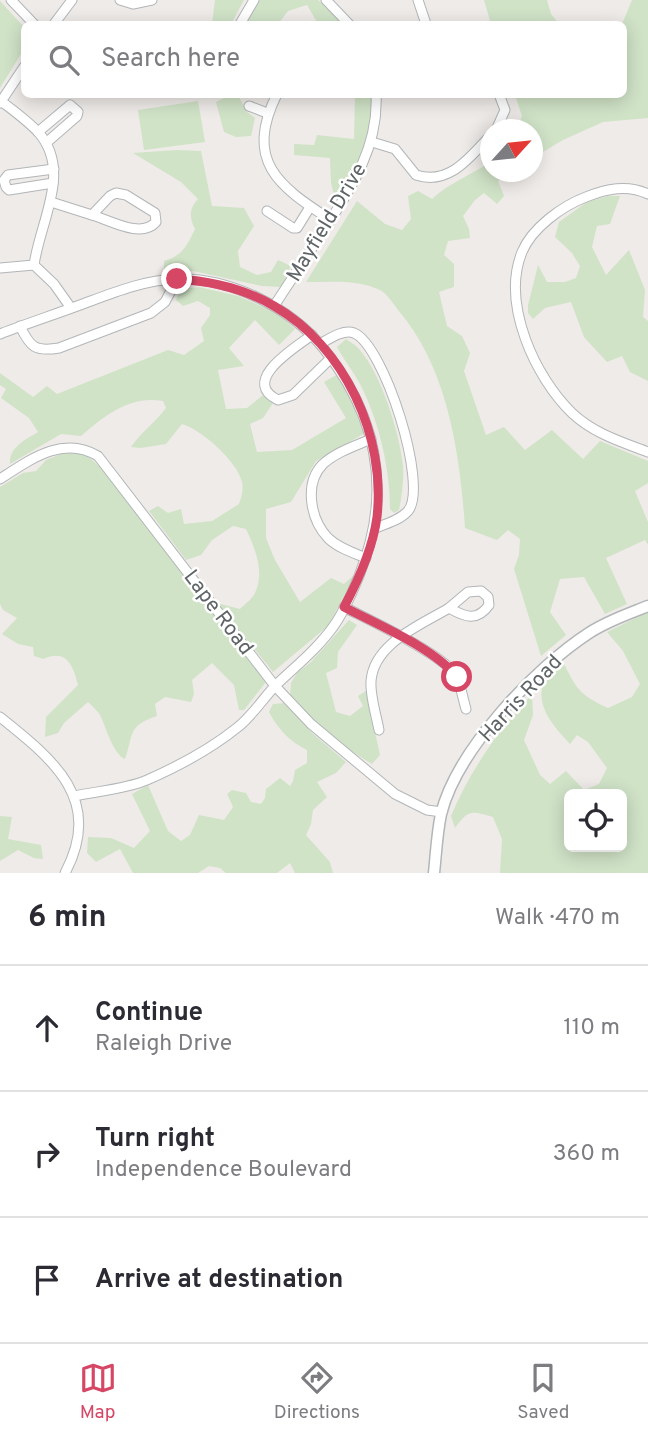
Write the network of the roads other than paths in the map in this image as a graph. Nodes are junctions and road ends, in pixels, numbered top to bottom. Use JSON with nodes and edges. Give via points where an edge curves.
{"nodes":[{"id":1,"x":11,"y":0,"type":"edge"},
{"id":2,"x":72,"y":0,"type":"edge"},
{"id":3,"x":120,"y":0,"type":"edge"},
{"id":4,"x":152,"y":0,"type":"edge"},
{"id":5,"x":254,"y":0,"type":"edge"},
{"id":6,"x":327,"y":0,"type":"edge"},
{"id":7,"x":418,"y":0,"type":"edge"},
{"id":8,"x":31,"y":21,"type":"edge"},
{"id":9,"x":56,"y":21,"type":"edge"},
{"id":10,"x":242,"y":21,"type":"edge"},
{"id":11,"x":346,"y":21,"type":"edge"},
{"id":12,"x":425,"y":21,"type":"edge"},
{"id":13,"x":21,"y":72,"type":"edge"},
{"id":14,"x":274,"y":98,"type":"edge"},
{"id":15,"x":376,"y":98,"type":"edge"},
{"id":16,"x":500,"y":98,"type":"edge"},
{"id":17,"x":1,"y":102,"type":"edge"},
{"id":18,"x":249,"y":106,"type":"dead end"},
{"id":19,"x":267,"y":113,"type":"junction"},
{"id":20,"x":501,"y":119,"type":"edge"},
{"id":21,"x":38,"y":132,"type":"junction"},
{"id":22,"x":372,"y":142,"type":"junction"},
{"id":23,"x":46,"y":143,"type":"junction"},
{"id":24,"x":480,"y":147,"type":"edge"},
{"id":25,"x":54,"y":169,"type":"junction"},
{"id":26,"x":53,"y":183,"type":"junction"},
{"id":27,"x":648,"y":194,"type":"edge"},
{"id":28,"x":51,"y":202,"type":"junction"},
{"id":29,"x":310,"y":207,"type":"junction"},
{"id":30,"x":267,"y":211,"type":"dead end"},
{"id":31,"x":92,"y":215,"type":"junction"},
{"id":32,"x":331,"y":220,"type":"junction"},
{"id":33,"x":34,"y":265,"type":"junction"},
{"id":34,"x":0,"y":268,"type":"edge"},
{"id":35,"x":177,"y":279,"type":"junction"},
{"id":36,"x":274,"y":306,"type":"junction"},
{"id":37,"x":71,"y":308,"type":"junction"},
{"id":38,"x":20,"y":326,"type":"junction"},
{"id":39,"x":0,"y":334,"type":"edge"},
{"id":40,"x":312,"y":335,"type":"junction"},
{"id":41,"x":320,"y":344,"type":"junction"},
{"id":42,"x":331,"y":358,"type":"junction"},
{"id":43,"x":371,"y":439,"type":"junction"},
{"id":44,"x":648,"y":452,"type":"edge"},
{"id":45,"x":0,"y":479,"type":"edge"},
{"id":46,"x":375,"y":528,"type":"junction"},
{"id":47,"x":366,"y":558,"type":"junction"},
{"id":48,"x":648,"y":606,"type":"edge"},
{"id":49,"x":344,"y":607,"type":"junction"},
{"id":50,"x":449,"y":608,"type":"dead end"},
{"id":51,"x":400,"y":637,"type":"junction"},
{"id":52,"x":275,"y":686,"type":"junction"},
{"id":53,"x":467,"y":709,"type":"dead end"},
{"id":54,"x":0,"y":717,"type":"edge"},
{"id":55,"x":379,"y":730,"type":"dead end"},
{"id":56,"x":75,"y":796,"type":"junction"},
{"id":57,"x":442,"y":813,"type":"junction"},
{"id":58,"x":65,"y":873,"type":"edge"},
{"id":59,"x":434,"y":873,"type":"edge"}],
"edges":[{"from":1,"to":8,"type":"street"},
{"from":2,"to":9,"type":"street"},
{"from":3,"to":4,"type":"street","via":[[133,4]]},
{"from":5,"to":10,"type":"street"},
{"from":6,"to":11,"type":"street"},
{"from":7,"to":12,"type":"street"},
{"from":13,"to":17,"type":"street"},
{"from":14,"to":19,"type":"street"},
{"from":15,"to":22,"type":"street","name":"Mayfield Drive"},
{"from":16,"to":20,"type":"street","via":[[505,110]]},
{"from":17,"to":21,"type":"street"},
{"from":18,"to":19,"type":"street"},
{"from":19,"to":29,"type":"street","via":[[265,153],[275,177]]},
{"from":21,"to":23,"type":"street"},
{"from":21,"to":23,"type":"street","via":[[70,105],[78,112]]},
{"from":22,"to":24,"type":"street","via":[[395,149],[416,175],[428,177],[456,171]]},
{"from":22,"to":32,"type":"street","name":"Mayfield Drive","via":[[355,182]]},
{"from":23,"to":25,"type":"street"},
{"from":25,"to":26,"type":"street"},
{"from":25,"to":26,"type":"street","via":[[8,175],[4,180],[9,190]]},
{"from":26,"to":28,"type":"street"},
{"from":27,"to":44,"type":"street","via":[[614,188],[561,211],[527,242],[516,284],[523,333],[550,389],[598,433]]},
{"from":28,"to":31,"type":"street"},
{"from":28,"to":33,"type":"street"},
{"from":29,"to":30,"type":"street","via":[[296,228]]},
{"from":29,"to":32,"type":"street"},
{"from":31,"to":31,"type":"street","via":[[138,230],[152,226],[157,219],[155,213],[117,193]]},
{"from":32,"to":36,"type":"street","name":"Mayfield Drive"},
{"from":33,"to":34,"type":"street"},
{"from":33,"to":37,"type":"street"},
{"from":35,"to":36,"type":"street","via":[[214,283]]},
{"from":35,"to":37,"type":"street","via":[[122,290]]},
{"from":35,"to":38,"type":"street","via":[[165,302],[151,313],[59,348],[33,347]]},
{"from":36,"to":40,"type":"street"},
{"from":37,"to":38,"type":"street"},
{"from":38,"to":39,"type":"street"},
{"from":40,"to":41,"type":"street"},
{"from":40,"to":42,"type":"street","via":[[265,374],[271,397],[278,400],[293,395]]},
{"from":41,"to":42,"type":"street"},
{"from":41,"to":46,"type":"street","via":[[350,332],[358,335],[383,371],[400,414],[411,461],[411,506],[398,519]]},
{"from":42,"to":43,"type":"street","via":[[358,402]]},
{"from":43,"to":46,"type":"street","via":[[378,481]]},
{"from":43,"to":47,"type":"street","via":[[330,459],[314,474],[311,490],[323,531],[339,546]]},
{"from":45,"to":52,"type":"street","name":"Lape Road","via":[[61,447],[86,448],[98,456]]},
{"from":46,"to":47,"type":"street"},
{"from":47,"to":49,"type":"street"},
{"from":48,"to":57,"type":"street","name":"Harris Road","via":[[592,631],[530,683],[470,753]]},
{"from":49,"to":51,"type":"street"},
{"from":49,"to":52,"type":"street","via":[[311,654]]},
{"from":50,"to":51,"type":"street"},
{"from":51,"to":53,"type":"street","via":[[447,665],[457,677]]},
{"from":51,"to":55,"type":"street","via":[[372,674]]},
{"from":52,"to":56,"type":"street","via":[[240,726],[200,753],[145,781]]},
{"from":52,"to":57,"type":"street","name":"Lape Road","via":[[311,724],[395,794]]},
{"from":54,"to":56,"type":"street","via":[[54,762]]},
{"from":56,"to":58,"type":"street","via":[[80,831]]},
{"from":57,"to":59,"type":"street","name":"Harris Road"}]}
